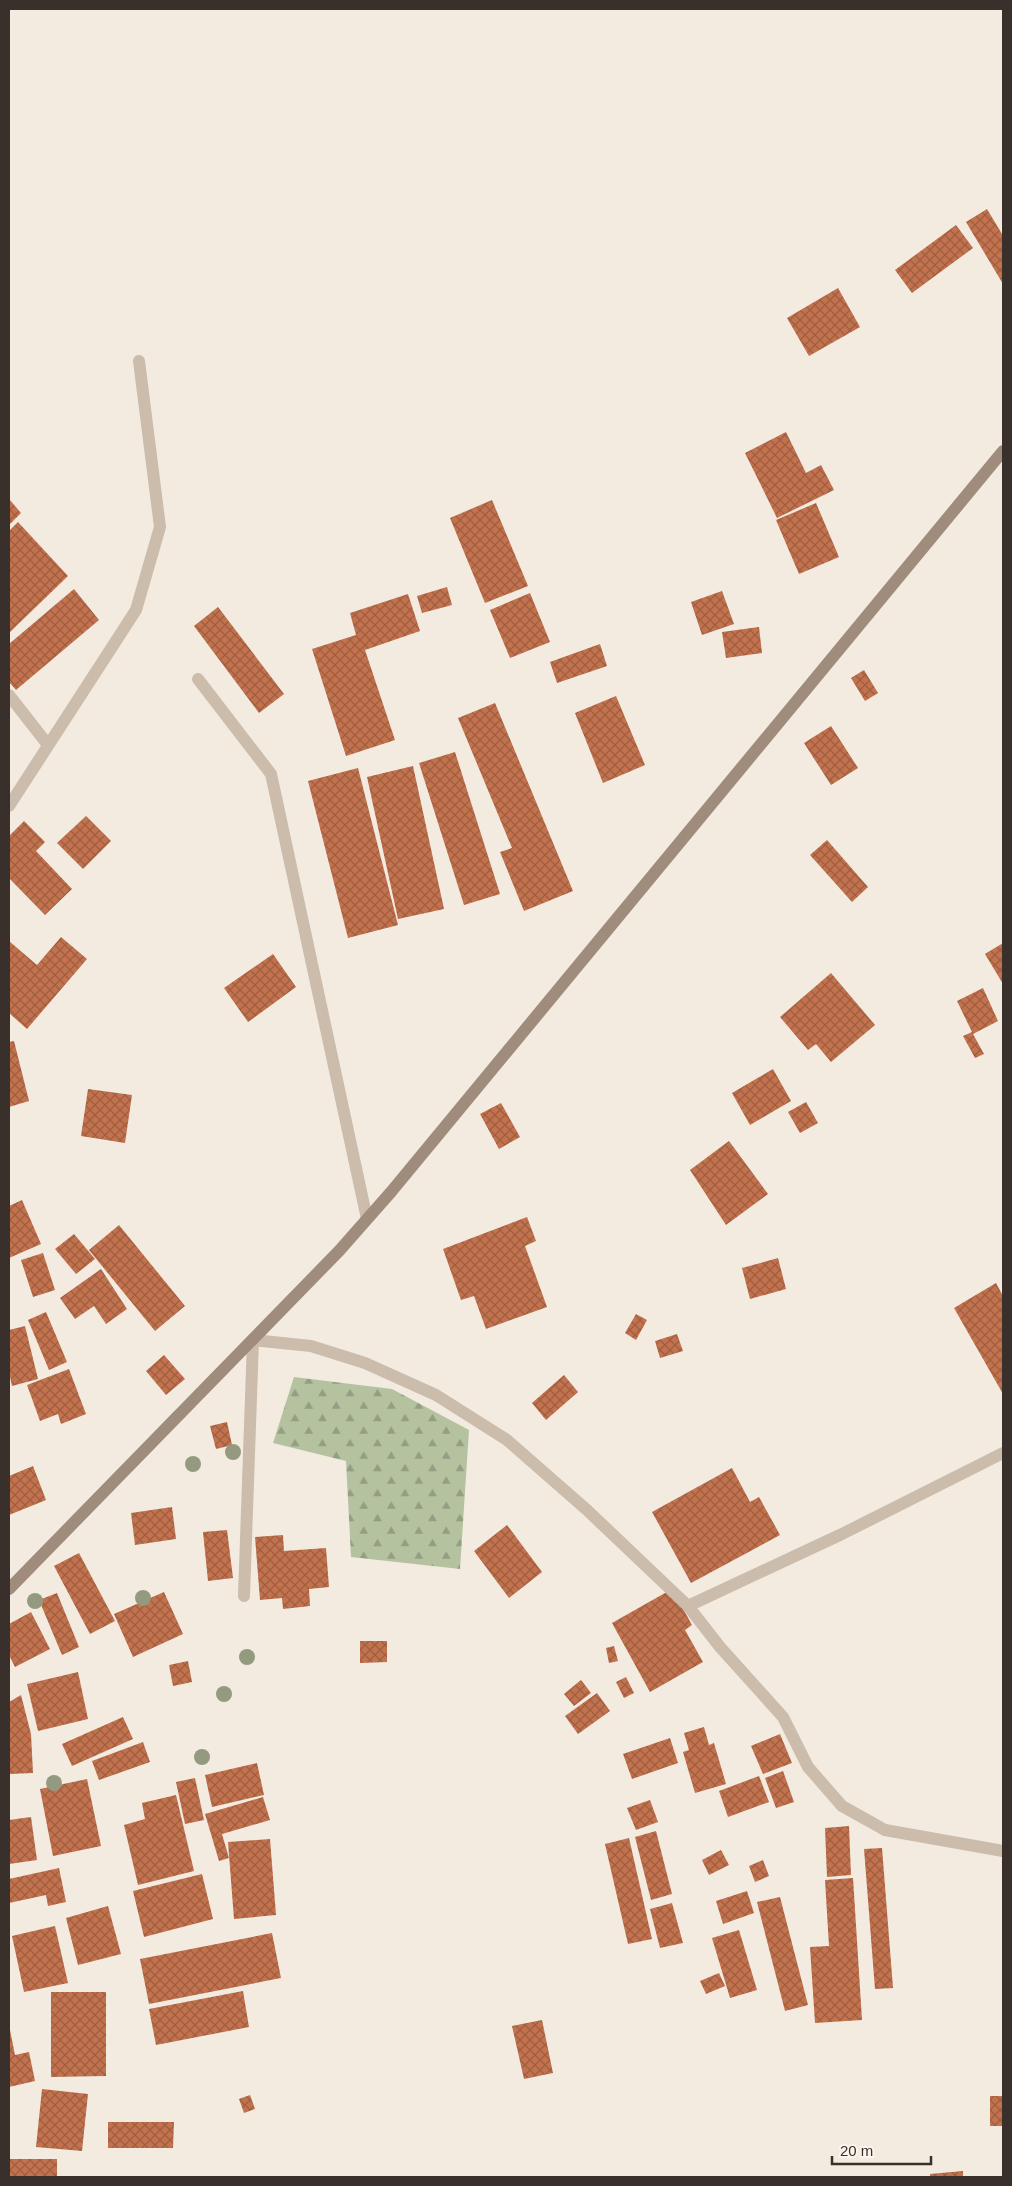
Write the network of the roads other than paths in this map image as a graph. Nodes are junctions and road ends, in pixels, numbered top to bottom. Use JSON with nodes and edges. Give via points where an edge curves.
{"nodes":[{"id":1,"x":139,"y":361,"type":"dead end"},
{"id":2,"x":1003,"y":451,"type":"edge"},
{"id":3,"x":198,"y":679,"type":"dead end"},
{"id":4,"x":9,"y":695,"type":"edge"},
{"id":5,"x":48,"y":745,"type":"junction"},
{"id":6,"x":9,"y":806,"type":"edge"},
{"id":7,"x":367,"y":1219,"type":"junction"},
{"id":8,"x":252,"y":1340,"type":"junction"},
{"id":9,"x":1003,"y":1453,"type":"edge"},
{"id":10,"x":9,"y":1589,"type":"edge"},
{"id":11,"x":244,"y":1596,"type":"dead end"},
{"id":12,"x":688,"y":1606,"type":"junction"},
{"id":13,"x":1003,"y":1851,"type":"edge"}],
"edges":[{"from":1,"to":5,"type":"street","via":[[160,527],[136,610]]},
{"from":2,"to":7,"type":"street"},
{"from":3,"to":7,"type":"street","via":[[271,774]]},
{"from":4,"to":5,"type":"street"},
{"from":5,"to":6,"type":"street"},
{"from":7,"to":8,"type":"street"},
{"from":8,"to":10,"type":"street"},
{"from":8,"to":11,"type":"street"},
{"from":8,"to":12,"type":"street","via":[[311,1346],[365,1363],[436,1395],[507,1440]]},
{"from":9,"to":12,"type":"street","via":[[842,1534]]},
{"from":12,"to":13,"type":"street","via":[[783,1717],[808,1767],[842,1806],[885,1830]]}]}
